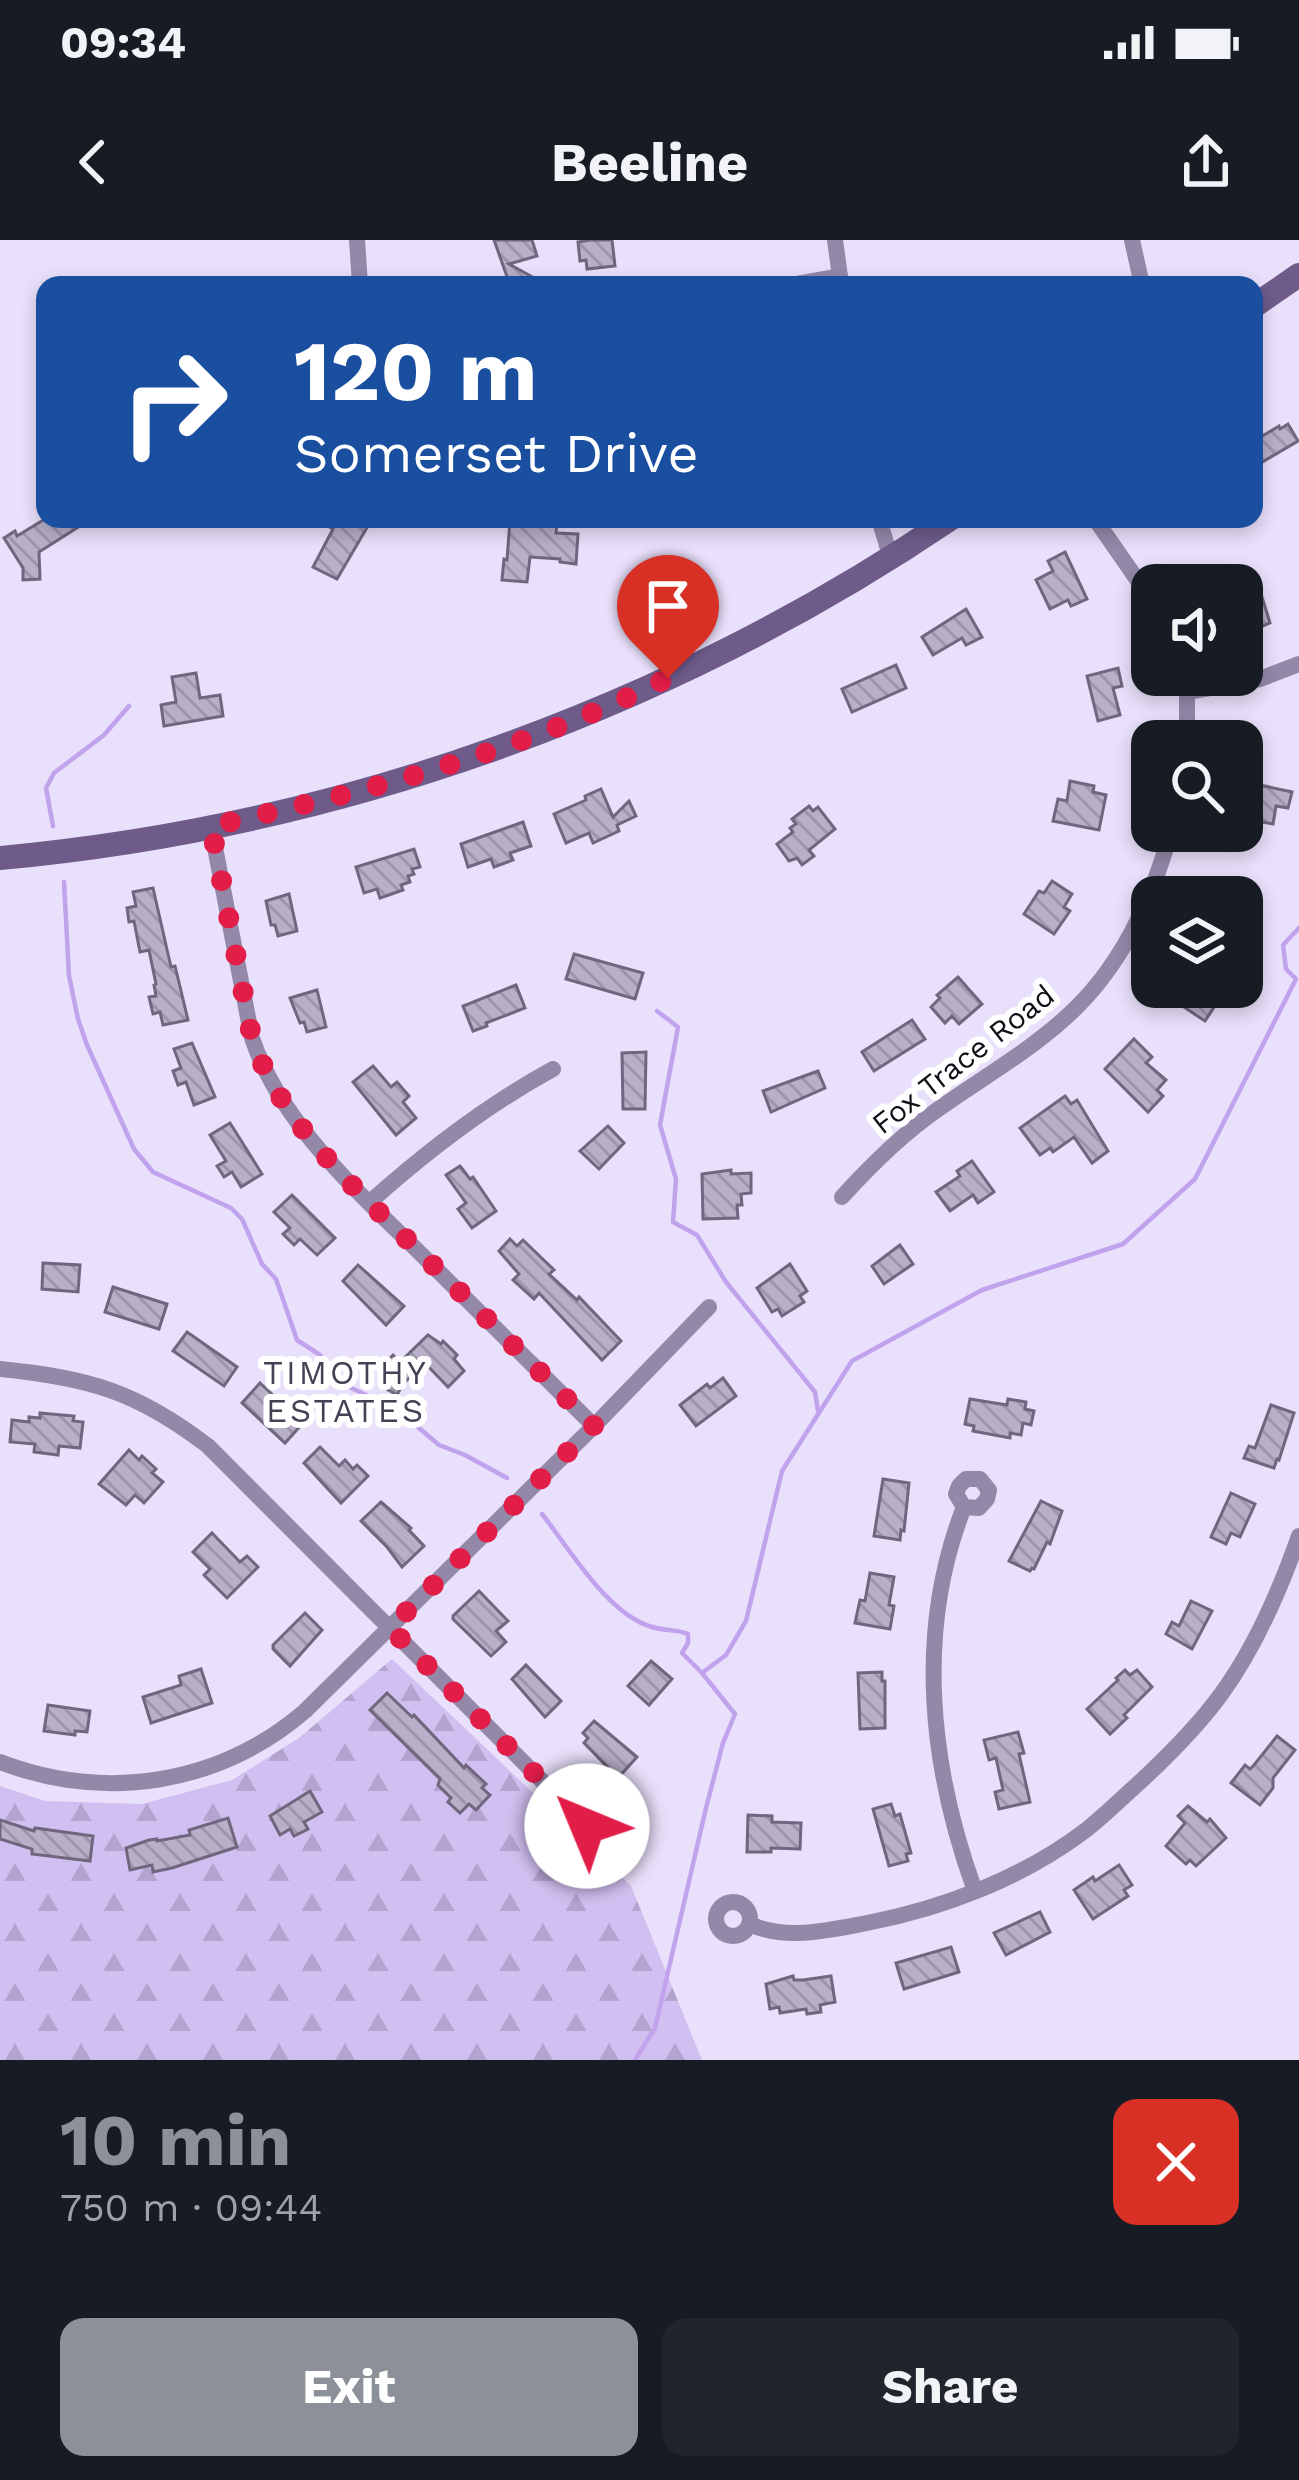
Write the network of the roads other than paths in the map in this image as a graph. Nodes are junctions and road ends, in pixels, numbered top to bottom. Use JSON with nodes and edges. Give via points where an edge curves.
{"nodes":[{"id":1,"x":357,"y":240,"type":"edge"},
{"id":2,"x":835,"y":240,"type":"edge"},
{"id":3,"x":1132,"y":240,"type":"edge"},
{"id":4,"x":1299,"y":275,"type":"edge"},
{"id":5,"x":359,"y":276,"type":"edge"},
{"id":6,"x":840,"y":276,"type":"edge"},
{"id":7,"x":1140,"y":276,"type":"edge"},
{"id":8,"x":1263,"y":300,"type":"edge"},
{"id":9,"x":882,"y":528,"type":"edge"},
{"id":10,"x":937,"y":528,"type":"edge"},
{"id":11,"x":1101,"y":528,"type":"edge"},
{"id":12,"x":891,"y":559,"type":"junction"},
{"id":13,"x":1131,"y":571,"type":"edge"},
{"id":14,"x":1299,"y":664,"type":"edge"},
{"id":15,"x":1263,"y":678,"type":"edge"},
{"id":16,"x":211,"y":826,"type":"junction"},
{"id":17,"x":1166,"y":852,"type":"edge"},
{"id":18,"x":0,"y":857,"type":"edge"},
{"id":19,"x":553,"y":1069,"type":"dead end"},
{"id":20,"x":842,"y":1197,"type":"dead end"},
{"id":21,"x":370,"y":1202,"type":"junction"},
{"id":22,"x":709,"y":1307,"type":"dead end"},
{"id":23,"x":0,"y":1369,"type":"edge"},
{"id":24,"x":594,"y":1426,"type":"junction"},
{"id":25,"x":964,"y":1507,"type":"dead end"},
{"id":26,"x":1299,"y":1536,"type":"edge"},
{"id":27,"x":390,"y":1628,"type":"junction"},
{"id":28,"x":0,"y":1762,"type":"edge"},
{"id":29,"x":620,"y":1859,"type":"dead end"},
{"id":30,"x":975,"y":1891,"type":"junction"},
{"id":31,"x":749,"y":1924,"type":"dead end"}],
"edges":[{"from":1,"to":5,"type":"street"},
{"from":2,"to":6,"type":"street"},
{"from":3,"to":7,"type":"street"},
{"from":4,"to":8,"type":"main road"},
{"from":9,"to":12,"type":"street"},
{"from":10,"to":12,"type":"main road"},
{"from":11,"to":13,"type":"street"},
{"from":12,"to":16,"type":"main road","via":[[585,716],[423,773]]},
{"from":14,"to":15,"type":"street"},
{"from":16,"to":18,"type":"main road"},
{"from":16,"to":21,"type":"street","via":[[262,1066],[307,1134]]},
{"from":17,"to":20,"type":"street","name":"Fox Trace Road","via":[[1144,913],[1096,985],[1029,1047],[905,1134]]},
{"from":19,"to":21,"type":"street","via":[[438,1142]]},
{"from":21,"to":24,"type":"street"},
{"from":22,"to":24,"type":"street"},
{"from":23,"to":27,"type":"street","via":[[79,1379],[173,1419]]},
{"from":24,"to":27,"type":"street"},
{"from":25,"to":30,"type":"street","via":[[942,1575],[934,1677],[937,1747]]},
{"from":26,"to":30,"type":"street","via":[[1239,1667],[1196,1726],[1085,1831]]},
{"from":27,"to":28,"type":"street","via":[[287,1726],[219,1764],[162,1779],[86,1784]]},
{"from":27,"to":29,"type":"street"},
{"from":30,"to":31,"type":"street","via":[[841,1928],[779,1934]]}]}
